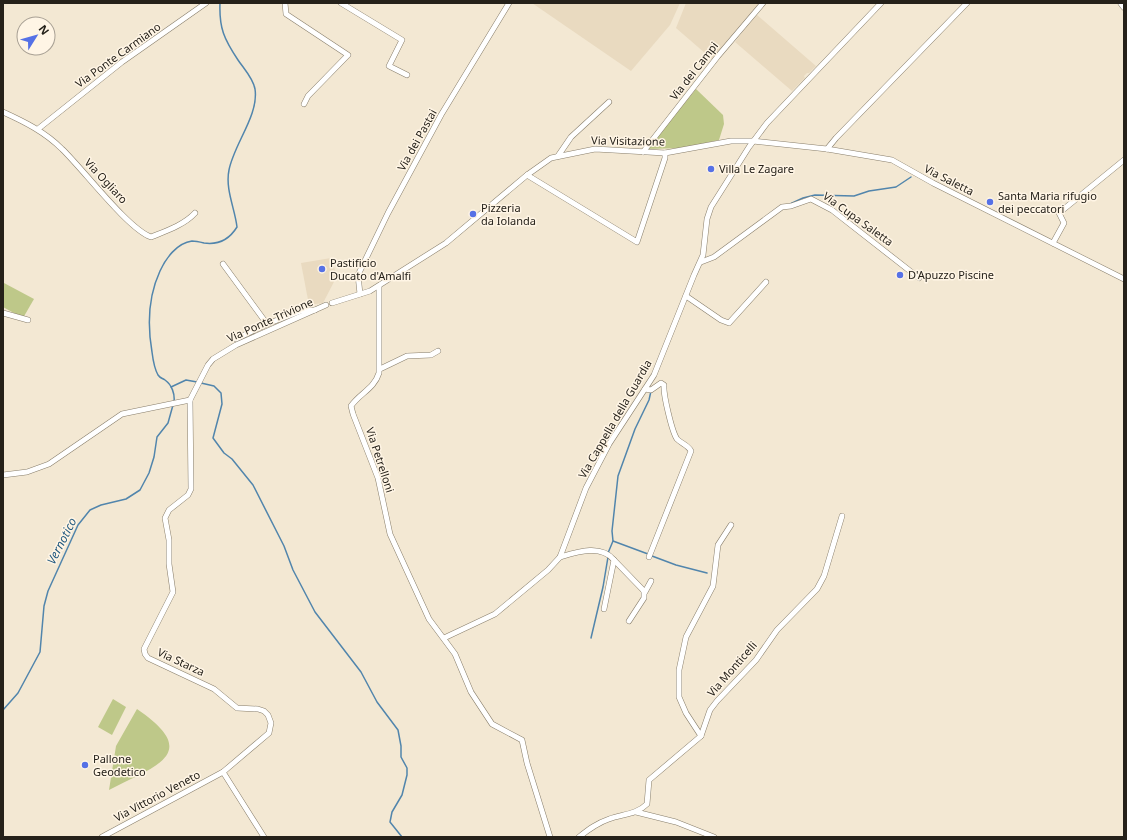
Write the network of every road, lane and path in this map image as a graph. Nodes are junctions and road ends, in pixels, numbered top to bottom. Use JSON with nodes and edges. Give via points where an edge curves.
{"nodes":[{"id":1,"x":206,"y":3,"type":"edge"},
{"id":2,"x":285,"y":3,"type":"edge"},
{"id":3,"x":341,"y":3,"type":"edge"},
{"id":4,"x":509,"y":3,"type":"edge"},
{"id":5,"x":762,"y":3,"type":"edge"},
{"id":6,"x":881,"y":3,"type":"edge"},
{"id":7,"x":967,"y":3,"type":"edge"},
{"id":8,"x":1121,"y":3,"type":"edge"},
{"id":9,"x":1124,"y":7,"type":"edge"},
{"id":10,"x":407,"y":75,"type":"dead end"},
{"id":11,"x":609,"y":102,"type":"dead end"},
{"id":12,"x":304,"y":104,"type":"dead end"},
{"id":13,"x":3,"y":112,"type":"edge"},
{"id":14,"x":38,"y":129,"type":"junction"},
{"id":15,"x":753,"y":141,"type":"junction"},
{"id":16,"x":827,"y":149,"type":"junction"},
{"id":17,"x":643,"y":152,"type":"junction"},
{"id":18,"x":665,"y":153,"type":"junction"},
{"id":19,"x":558,"y":156,"type":"junction"},
{"id":20,"x":1124,"y":160,"type":"edge"},
{"id":21,"x":527,"y":175,"type":"junction"},
{"id":22,"x":195,"y":213,"type":"dead end"},
{"id":23,"x":1054,"y":243,"type":"junction"},
{"id":24,"x":701,"y":262,"type":"junction"},
{"id":25,"x":223,"y":264,"type":"dead end"},
{"id":26,"x":919,"y":278,"type":"dead end"},
{"id":27,"x":1124,"y":279,"type":"edge"},
{"id":28,"x":766,"y":282,"type":"dead end"},
{"id":29,"x":379,"y":286,"type":"junction"},
{"id":30,"x":360,"y":294,"type":"junction"},
{"id":31,"x":688,"y":298,"type":"junction"},
{"id":32,"x":332,"y":303,"type":"dead end"},
{"id":33,"x":326,"y":305,"type":"dead end"},
{"id":34,"x":316,"y":310,"type":"junction"},
{"id":35,"x":3,"y":313,"type":"edge"},
{"id":36,"x":28,"y":320,"type":"dead end"},
{"id":37,"x":267,"y":324,"type":"junction"},
{"id":38,"x":236,"y":339,"type":"dead end"},
{"id":39,"x":438,"y":351,"type":"dead end"},
{"id":40,"x":380,"y":369,"type":"junction"},
{"id":41,"x":650,"y":389,"type":"junction"},
{"id":42,"x":190,"y":400,"type":"junction"},
{"id":43,"x":3,"y":474,"type":"edge"},
{"id":44,"x":842,"y":516,"type":"dead end"},
{"id":45,"x":731,"y":525,"type":"dead end"},
{"id":46,"x":560,"y":557,"type":"junction"},
{"id":47,"x":649,"y":557,"type":"dead end"},
{"id":48,"x":614,"y":560,"type":"junction"},
{"id":49,"x":651,"y":581,"type":"dead end"},
{"id":50,"x":644,"y":591,"type":"junction"},
{"id":51,"x":604,"y":609,"type":"dead end"},
{"id":52,"x":629,"y":621,"type":"dead end"},
{"id":53,"x":444,"y":638,"type":"junction"},
{"id":54,"x":701,"y":736,"type":"junction"},
{"id":55,"x":232,"y":766,"type":"junction"},
{"id":56,"x":223,"y":772,"type":"junction"},
{"id":57,"x":228,"y":780,"type":"junction"},
{"id":58,"x":636,"y":812,"type":"junction"},
{"id":59,"x":102,"y":837,"type":"edge"},
{"id":60,"x":264,"y":837,"type":"edge"},
{"id":61,"x":550,"y":837,"type":"edge"},
{"id":62,"x":579,"y":837,"type":"edge"},
{"id":63,"x":714,"y":837,"type":"edge"}],
"edges":[{"from":1,"to":14,"type":"street","name":"Via Ponte Carmiano","via":[[122,62]]},
{"from":2,"to":12,"type":"street","via":[[286,14],[348,55],[308,96]]},
{"from":3,"to":10,"type":"street","via":[[402,40],[389,66]]},
{"from":4,"to":30,"type":"street","name":"Via dei Pastai","via":[[442,116],[382,226],[358,275]]},
{"from":5,"to":17,"type":"street","name":"Via dei Campi"},
{"from":6,"to":15,"type":"street"},
{"from":7,"to":16,"type":"street"},
{"from":8,"to":9,"type":"main road"},
{"from":11,"to":19,"type":"street","via":[[571,137]]},
{"from":13,"to":14,"type":"street","name":"Via Ogliaro"},
{"from":14,"to":22,"type":"street","name":"Via Ogliaro","via":[[61,148],[109,200],[147,236],[151,237],[179,225]]},
{"from":15,"to":16,"type":"street","name":"Via Saletta"},
{"from":15,"to":18,"type":"street","name":"Via Visitazione","via":[[731,141]]},
{"from":15,"to":24,"type":"street","name":"Via Cappella della Guardia","via":[[711,207]]},
{"from":16,"to":23,"type":"street","name":"Via Saletta","via":[[898,162],[933,183]]},
{"from":17,"to":18,"type":"street","name":"Via Visitazione"},
{"from":17,"to":19,"type":"street","name":"Via Visitazione","via":[[595,149]]},
{"from":18,"to":21,"type":"street","via":[[637,242]]},
{"from":19,"to":21,"type":"street","name":"Via Visitazione"},
{"from":20,"to":23,"type":"street","via":[[1059,213],[1064,223]]},
{"from":21,"to":29,"type":"street","name":"Via Visitazione","via":[[446,244]]},
{"from":23,"to":27,"type":"street","name":"Via Saletta"},
{"from":24,"to":26,"type":"street","name":"Via Cupa Saletta","via":[[714,257],[782,207],[811,199],[832,210]]},
{"from":24,"to":31,"type":"street","name":"Via Cappella della Guardia"},
{"from":25,"to":37,"type":"street"},
{"from":28,"to":31,"type":"street","via":[[729,323],[720,320]]},
{"from":29,"to":30,"type":"street","name":"Via Visitazione"},
{"from":29,"to":40,"type":"street","name":"Via Petrelloni"},
{"from":30,"to":32,"type":"street"},
{"from":31,"to":41,"type":"street","name":"Via Cappella della Guardia"},
{"from":33,"to":34,"type":"street","name":"Via Ponte Trivione"},
{"from":34,"to":37,"type":"street","via":[[301,311]]},
{"from":34,"to":42,"type":"street","name":"Via Ponte Trivione","via":[[281,323],[224,351],[213,359],[203,373]]},
{"from":35,"to":36,"type":"street"},
{"from":37,"to":38,"type":"street"},
{"from":39,"to":40,"type":"street","via":[[432,355],[407,356]]},
{"from":40,"to":53,"type":"street","name":"Via Petrelloni","via":[[376,382],[351,406],[378,478],[390,534],[429,619]]},
{"from":41,"to":46,"type":"street","name":"Via Cappella della Guardia","via":[[610,444],[586,488]]},
{"from":41,"to":47,"type":"street","via":[[664,384],[663,393],[677,439],[691,451]]},
{"from":42,"to":43,"type":"street","via":[[122,414],[49,464],[27,472]]},
{"from":42,"to":55,"type":"street","name":"Via Starza","via":[[191,489],[188,495],[169,510],[165,518],[173,592],[144,652],[148,658],[214,690],[237,708],[258,709],[268,715],[271,723],[269,733]]},
{"from":44,"to":54,"type":"street","name":"Via Monticelli","via":[[824,576],[817,589],[777,630],[756,660],[717,701],[710,710]]},
{"from":45,"to":54,"type":"street","via":[[718,545],[713,586],[686,637],[679,670],[679,697]]},
{"from":46,"to":48,"type":"street","via":[[577,552],[599,551],[608,554]]},
{"from":46,"to":53,"type":"street","name":"Via Cappella della Guardia","via":[[495,614]]},
{"from":48,"to":50,"type":"street"},
{"from":48,"to":51,"type":"street"},
{"from":49,"to":50,"type":"street"},
{"from":50,"to":52,"type":"street","via":[[644,598]]},
{"from":53,"to":61,"type":"street","via":[[455,654],[471,692],[492,724],[522,740],[526,763]]},
{"from":54,"to":58,"type":"street","via":[[654,774],[649,780],[646,804]]},
{"from":55,"to":56,"type":"street","name":"Via Starza"},
{"from":55,"to":57,"type":"street"},
{"from":56,"to":57,"type":"street"},
{"from":56,"to":59,"type":"street","name":"Via Vittorio Veneto"},
{"from":57,"to":60,"type":"street"},
{"from":58,"to":62,"type":"street","via":[[607,819]]},
{"from":58,"to":63,"type":"street","via":[[676,822]]}]}
